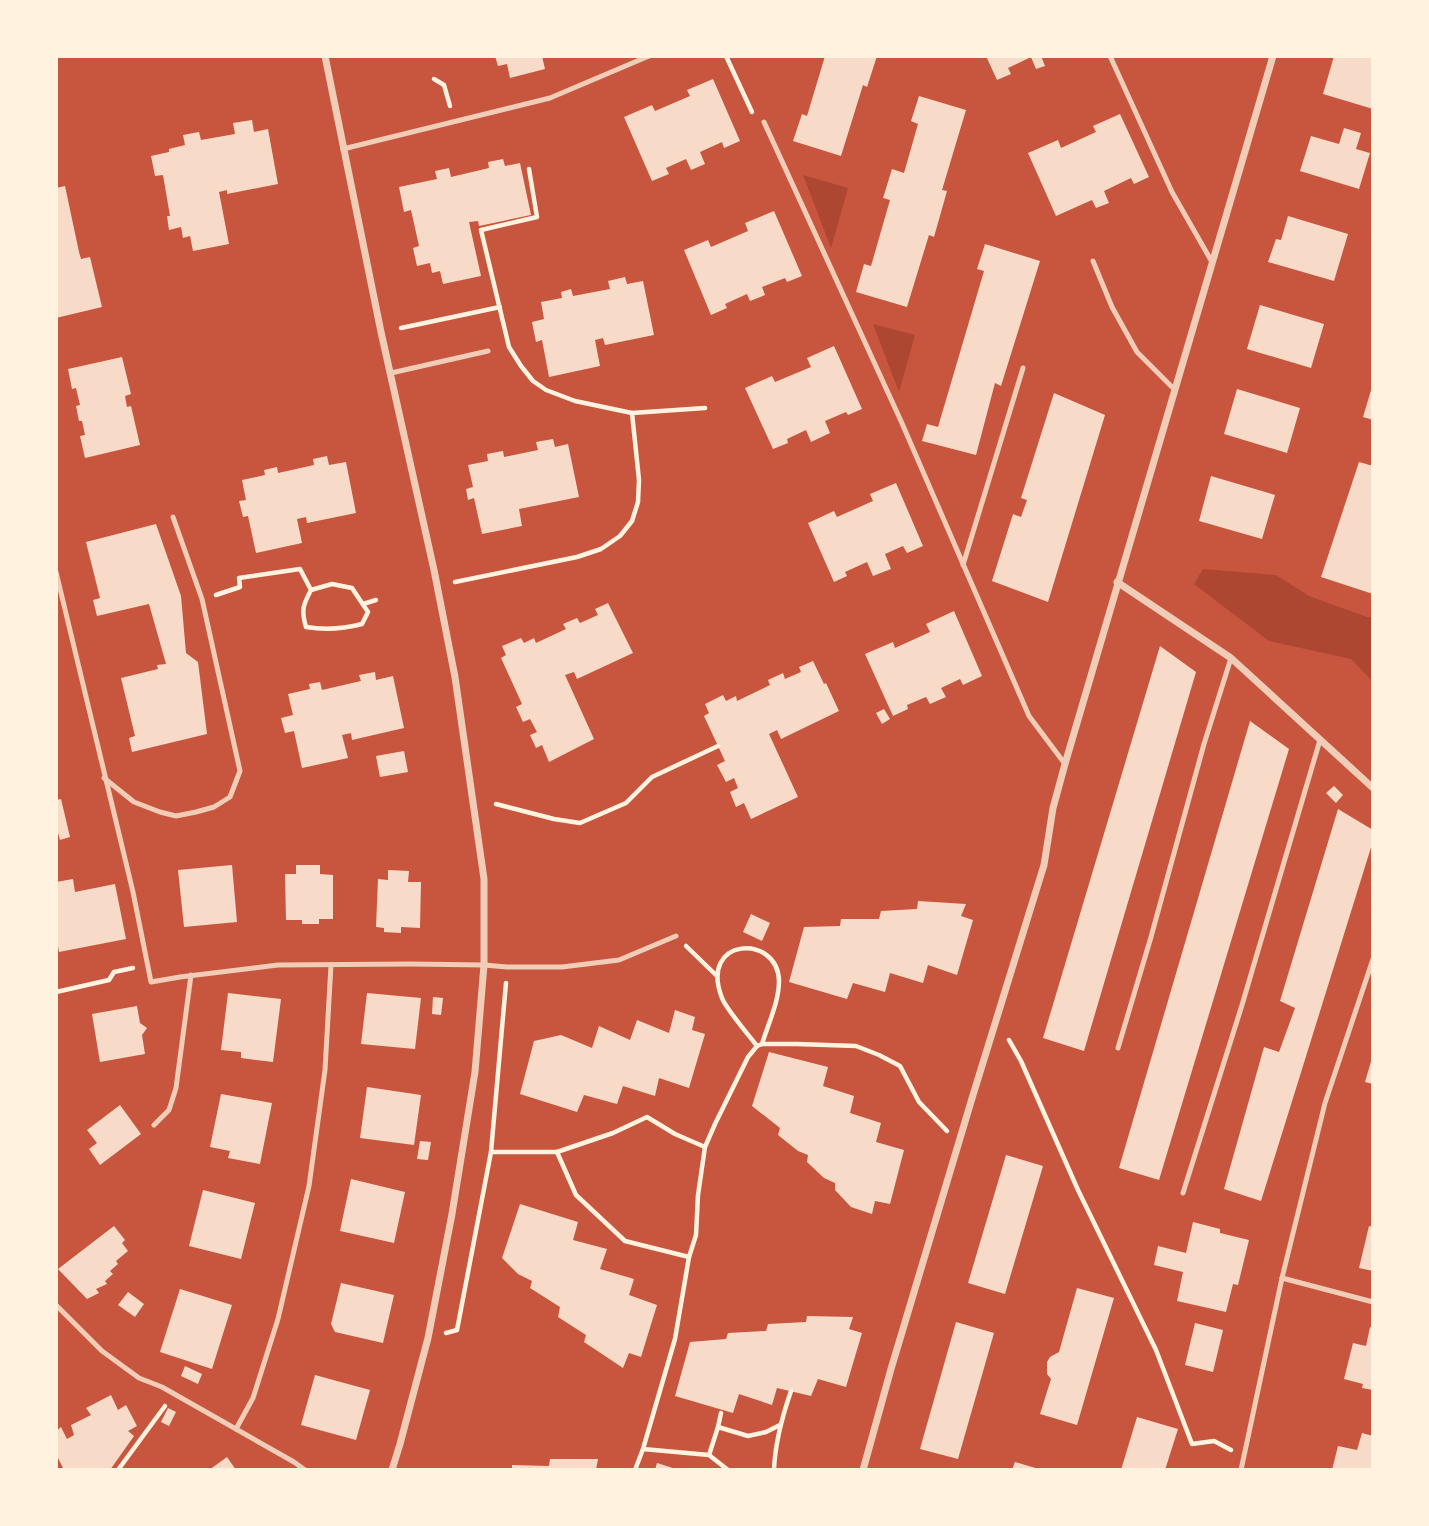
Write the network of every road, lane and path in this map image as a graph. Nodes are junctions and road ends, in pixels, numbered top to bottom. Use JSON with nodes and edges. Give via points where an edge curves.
{"nodes":[{"id":1,"x":325,"y":56,"type":"edge"},
{"id":2,"x":649,"y":56,"type":"edge"},
{"id":3,"x":726,"y":56,"type":"edge"},
{"id":4,"x":1110,"y":56,"type":"edge"},
{"id":5,"x":1273,"y":56,"type":"edge"},
{"id":6,"x":434,"y":79,"type":"dead end"},
{"id":7,"x":461,"y":120,"type":"junction"},
{"id":8,"x":764,"y":122,"type":"joint"},
{"id":9,"x":343,"y":149,"type":"junction"},
{"id":10,"x":529,"y":169,"type":"dead end"},
{"id":11,"x":1093,"y":261,"type":"dead end"},
{"id":12,"x":1212,"y":262,"type":"junction"},
{"id":13,"x":500,"y":307,"type":"junction"},
{"id":14,"x":401,"y":328,"type":"dead end"},
{"id":15,"x":488,"y":351,"type":"dead end"},
{"id":16,"x":1023,"y":368,"type":"dead end"},
{"id":17,"x":390,"y":373,"type":"junction"},
{"id":18,"x":1175,"y":390,"type":"junction"},
{"id":19,"x":705,"y":408,"type":"dead end"},
{"id":20,"x":632,"y":413,"type":"junction"},
{"id":21,"x":173,"y":517,"type":"dead end"},
{"id":22,"x":963,"y":565,"type":"junction"},
{"id":23,"x":56,"y":572,"type":"edge"},
{"id":24,"x":455,"y":582,"type":"dead end"},
{"id":25,"x":1117,"y":582,"type":"junction"},
{"id":26,"x":311,"y":590,"type":"junction"},
{"id":27,"x":202,"y":599,"type":"junction"},
{"id":28,"x":376,"y":600,"type":"dead end"},
{"id":29,"x":363,"y":604,"type":"junction"},
{"id":30,"x":1231,"y":658,"type":"junction"},
{"id":31,"x":1320,"y":740,"type":"junction"},
{"id":32,"x":718,"y":746,"type":"dead end"},
{"id":33,"x":1065,"y":764,"type":"junction"},
{"id":34,"x":104,"y":778,"type":"junction"},
{"id":35,"x":1373,"y":788,"type":"edge"},
{"id":36,"x":496,"y":804,"type":"dead end"},
{"id":37,"x":676,"y":936,"type":"dead end"},
{"id":38,"x":1373,"y":958,"type":"edge"},
{"id":39,"x":147,"y":965,"type":"junction"},
{"id":40,"x":331,"y":965,"type":"junction"},
{"id":41,"x":484,"y":965,"type":"junction"},
{"id":42,"x":507,"y":967,"type":"junction"},
{"id":43,"x":191,"y":975,"type":"junction"},
{"id":44,"x":56,"y":992,"type":"edge"},
{"id":45,"x":1006,"y":1036,"type":"dead end"},
{"id":46,"x":759,"y":1045,"type":"junction"},
{"id":47,"x":1118,"y":1048,"type":"dead end"},
{"id":48,"x":154,"y":1125,"type":"dead end"},
{"id":49,"x":949,"y":1133,"type":"dead end"},
{"id":50,"x":705,"y":1147,"type":"junction"},
{"id":51,"x":491,"y":1152,"type":"junction"},
{"id":52,"x":557,"y":1152,"type":"junction"},
{"id":53,"x":1183,"y":1193,"type":"dead end"},
{"id":54,"x":689,"y":1257,"type":"junction"},
{"id":55,"x":1282,"y":1278,"type":"junction"},
{"id":56,"x":1373,"y":1302,"type":"edge"},
{"id":57,"x":56,"y":1304,"type":"edge"},
{"id":58,"x":428,"y":1338,"type":"junction"},
{"id":59,"x":791,"y":1391,"type":"dead end"},
{"id":60,"x":173,"y":1394,"type":"junction"},
{"id":61,"x":721,"y":1413,"type":"dead end"},
{"id":62,"x":780,"y":1425,"type":"junction"},
{"id":63,"x":718,"y":1427,"type":"junction"},
{"id":64,"x":236,"y":1429,"type":"junction"},
{"id":65,"x":1214,"y":1441,"type":"dead end"},
{"id":66,"x":643,"y":1449,"type":"junction"},
{"id":67,"x":709,"y":1455,"type":"junction"},
{"id":68,"x":118,"y":1470,"type":"edge"},
{"id":69,"x":305,"y":1470,"type":"edge"},
{"id":70,"x":392,"y":1470,"type":"edge"},
{"id":71,"x":635,"y":1470,"type":"edge"},
{"id":72,"x":728,"y":1470,"type":"edge"},
{"id":73,"x":774,"y":1470,"type":"edge"},
{"id":74,"x":863,"y":1470,"type":"edge"},
{"id":75,"x":1241,"y":1470,"type":"edge"}],
"edges":[{"from":1,"to":9,"type":"street"},
{"from":2,"to":7,"type":"lane","via":[[550,97]]},
{"from":3,"to":8,"type":"path","via":[[755,119]]},
{"from":4,"to":12,"type":"lane","via":[[1172,192]]},
{"from":5,"to":12,"type":"street"},
{"from":6,"to":7,"type":"path","via":[[443,85],[449,105]]},
{"from":7,"to":9,"type":"lane"},
{"from":8,"to":22,"type":"lane"},
{"from":9,"to":17,"type":"street"},
{"from":10,"to":13,"type":"path","via":[[537,217],[481,230]]},
{"from":11,"to":18,"type":"lane","via":[[1138,352]]},
{"from":12,"to":18,"type":"street"},
{"from":13,"to":14,"type":"path"},
{"from":13,"to":20,"type":"path","via":[[509,347],[533,381],[575,401]]},
{"from":15,"to":17,"type":"lane"},
{"from":16,"to":22,"type":"lane"},
{"from":17,"to":41,"type":"street","via":[[455,677],[484,879]]},
{"from":18,"to":25,"type":"street"},
{"from":19,"to":20,"type":"path"},
{"from":20,"to":24,"type":"path","via":[[638,502],[632,521],[620,536],[577,557]]},
{"from":21,"to":27,"type":"lane"},
{"from":22,"to":33,"type":"lane","via":[[1029,716]]},
{"from":23,"to":34,"type":"lane"},
{"from":25,"to":30,"type":"street"},
{"from":25,"to":33,"type":"street"},
{"from":26,"to":27,"type":"path","via":[[300,569],[239,578],[240,587]]},
{"from":26,"to":29,"type":"path","via":[[332,584],[352,588]]},
{"from":26,"to":29,"type":"path","via":[[303,604],[306,627],[344,629],[362,624],[368,612]]},
{"from":27,"to":34,"type":"lane","via":[[240,771],[230,797],[214,807],[176,816],[134,802]]},
{"from":28,"to":29,"type":"path"},
{"from":30,"to":31,"type":"street"},
{"from":30,"to":47,"type":"lane"},
{"from":31,"to":35,"type":"street"},
{"from":31,"to":53,"type":"lane"},
{"from":32,"to":36,"type":"path","via":[[652,777],[626,803],[580,823]]},
{"from":33,"to":74,"type":"street","via":[[1044,865]]},
{"from":34,"to":39,"type":"lane"},
{"from":37,"to":42,"type":"lane","via":[[619,960]]},
{"from":38,"to":55,"type":"lane","via":[[1325,1103]]},
{"from":39,"to":43,"type":"lane","via":[[151,982]]},
{"from":39,"to":44,"type":"path"},
{"from":40,"to":41,"type":"lane"},
{"from":40,"to":43,"type":"lane","via":[[278,965]]},
{"from":40,"to":64,"type":"lane","via":[[325,1070],[309,1186],[278,1320],[253,1398]]},
{"from":41,"to":42,"type":"lane"},
{"from":41,"to":58,"type":"street","via":[[475,1072]]},
{"from":42,"to":51,"type":"path"},
{"from":43,"to":48,"type":"lane","via":[[176,1088],[169,1110]]},
{"from":45,"to":65,"type":"path","via":[[1156,1350],[1192,1444]]},
{"from":46,"to":46,"type":"path","via":[[779,981],[775,965],[762,952],[746,947],[731,951],[721,961],[717,976],[722,999]]},
{"from":46,"to":49,"type":"path","via":[[856,1046],[879,1055],[900,1066],[919,1102]]},
{"from":46,"to":50,"type":"path","via":[[748,1056]]},
{"from":50,"to":52,"type":"path","via":[[647,1117]]},
{"from":50,"to":54,"type":"path","via":[[696,1235]]},
{"from":51,"to":52,"type":"path"},
{"from":51,"to":58,"type":"path","via":[[457,1330]]},
{"from":52,"to":54,"type":"path","via":[[576,1195],[625,1241]]},
{"from":54,"to":66,"type":"path","via":[[676,1339]]},
{"from":55,"to":56,"type":"lane"},
{"from":55,"to":75,"type":"lane"},
{"from":57,"to":60,"type":"lane","via":[[102,1350],[139,1378]]},
{"from":58,"to":70,"type":"street"},
{"from":59,"to":62,"type":"path"},
{"from":60,"to":64,"type":"lane"},
{"from":60,"to":68,"type":"path"},
{"from":61,"to":63,"type":"path"},
{"from":62,"to":63,"type":"path","via":[[748,1436]]},
{"from":62,"to":73,"type":"path"},
{"from":63,"to":67,"type":"path"},
{"from":64,"to":69,"type":"lane"},
{"from":66,"to":67,"type":"path"},
{"from":66,"to":71,"type":"path"},
{"from":67,"to":72,"type":"path"}]}
